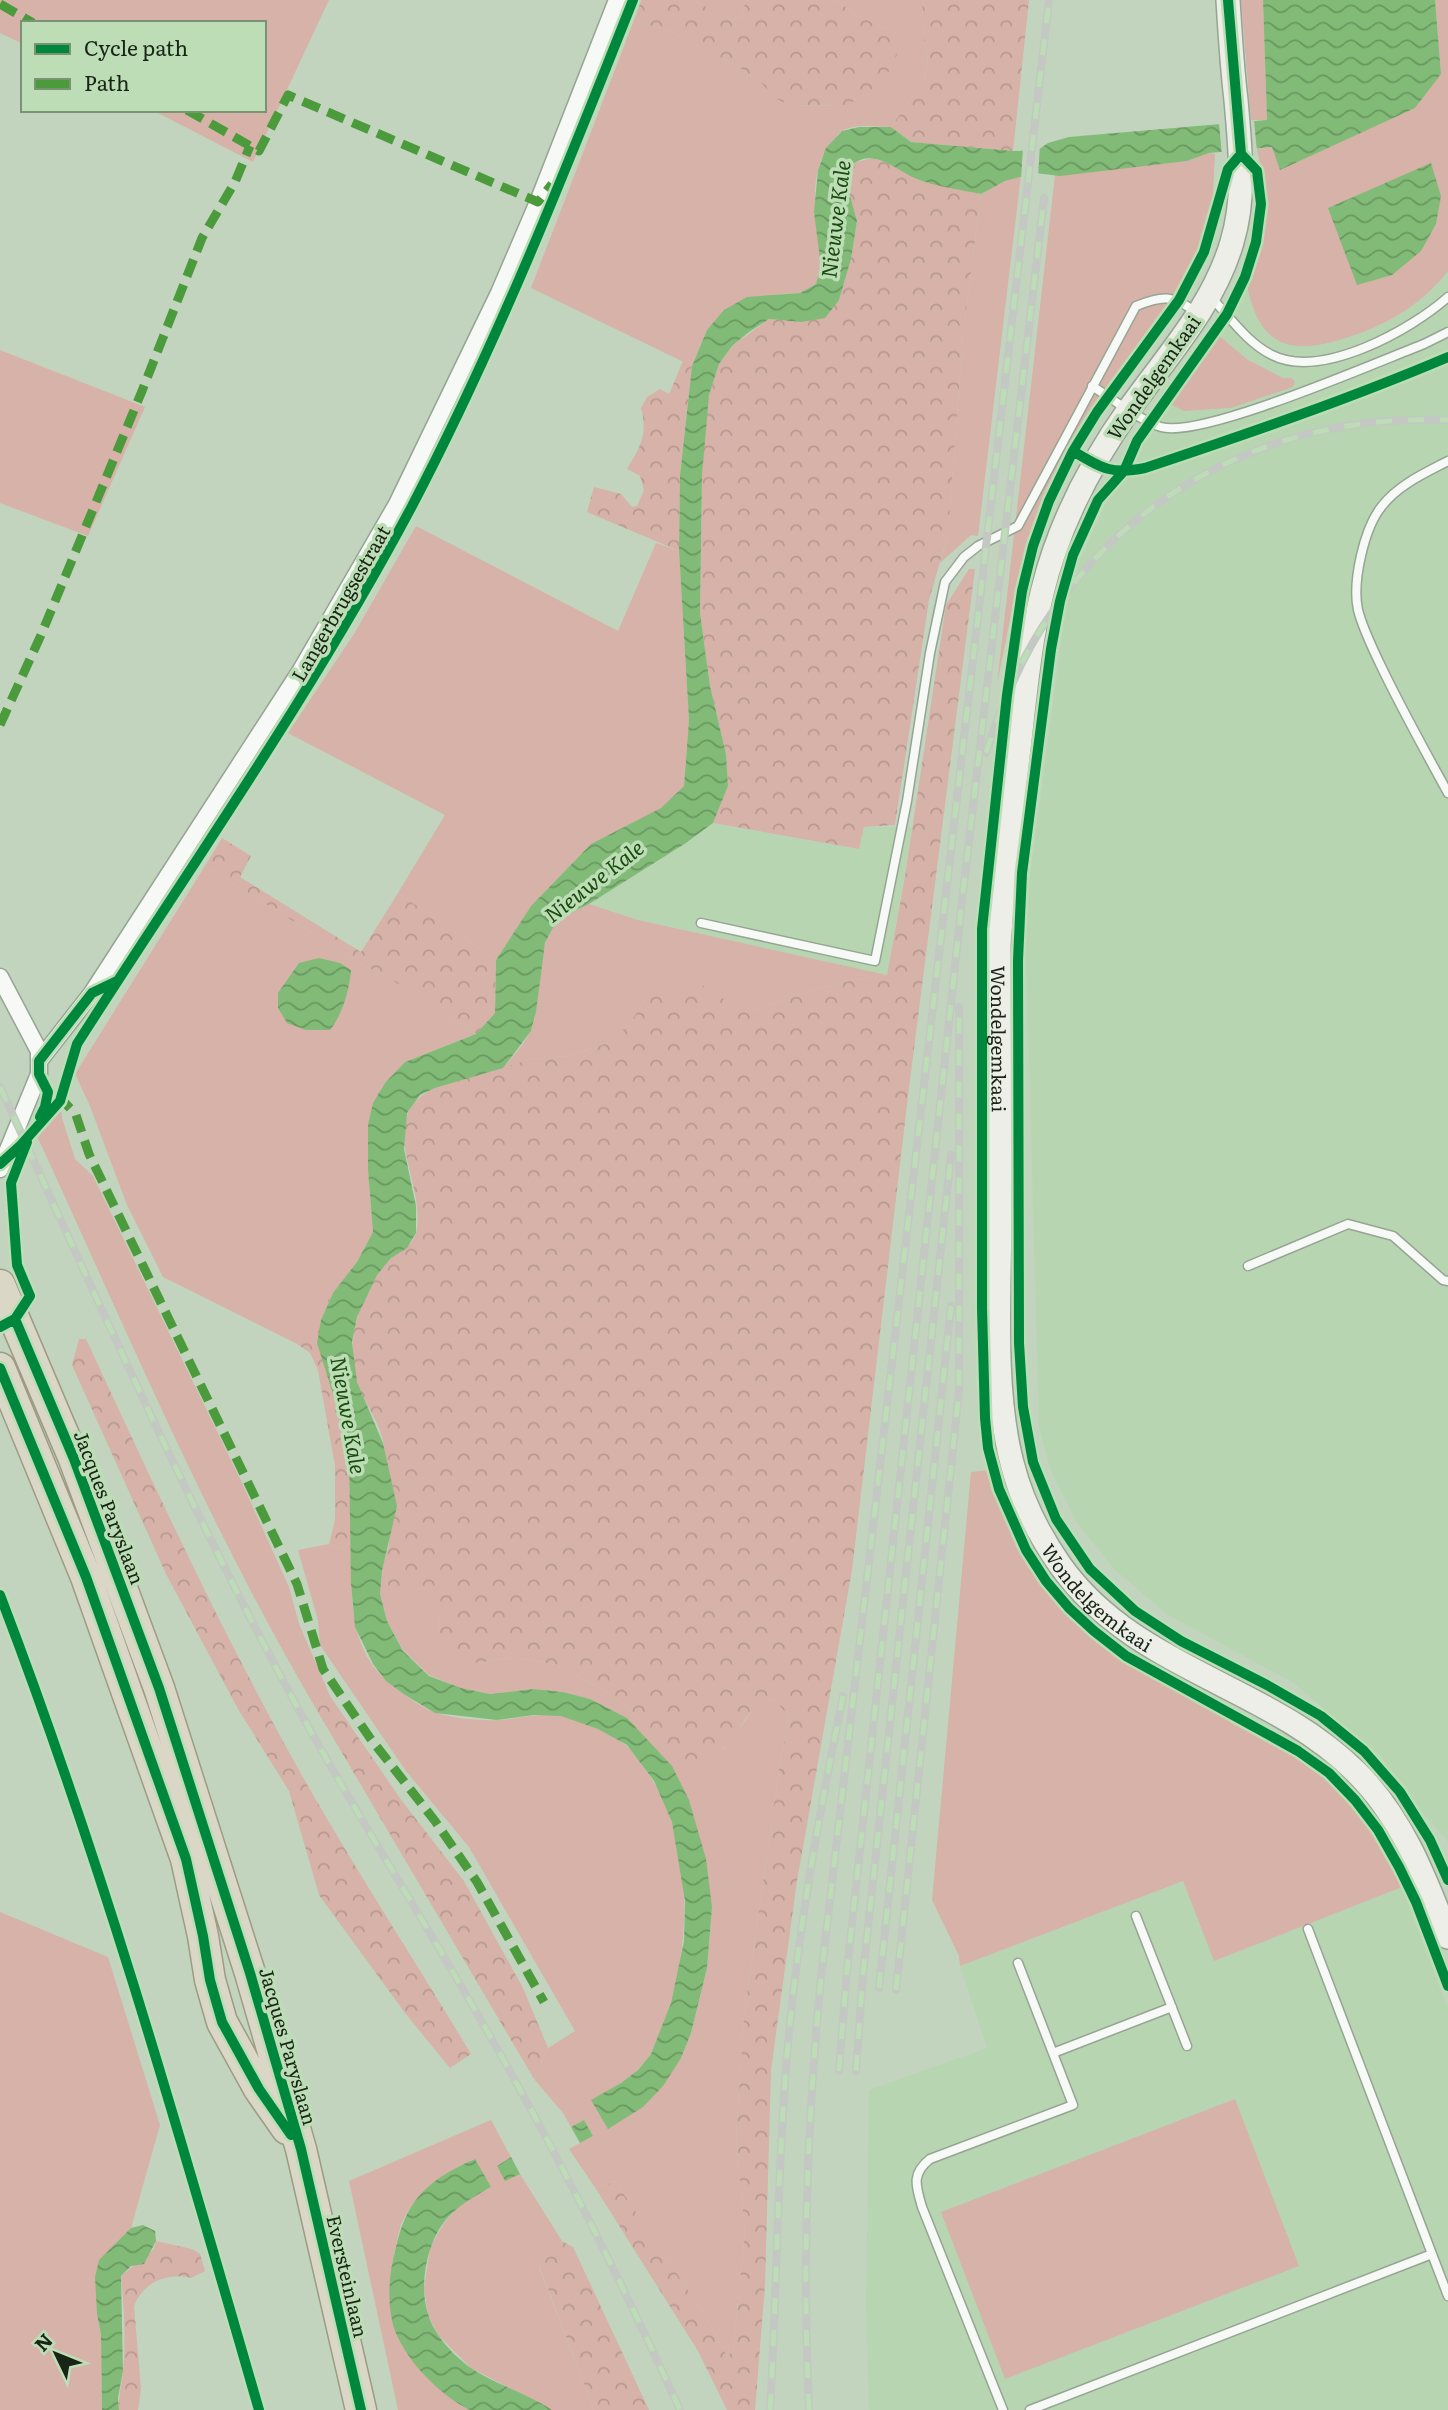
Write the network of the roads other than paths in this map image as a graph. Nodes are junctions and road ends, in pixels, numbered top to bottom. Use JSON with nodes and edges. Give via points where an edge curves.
{"nodes":[{"id":1,"x":617,"y":0,"type":"edge"},
{"id":2,"x":1228,"y":0,"type":"edge"},
{"id":3,"x":1448,"y":297,"type":"edge"},
{"id":4,"x":1203,"y":304,"type":"junction"},
{"id":5,"x":1448,"y":332,"type":"edge"},
{"id":6,"x":1092,"y":386,"type":"junction"},
{"id":7,"x":1129,"y":409,"type":"junction"},
{"id":8,"x":1448,"y":461,"type":"edge"},
{"id":9,"x":1448,"y":793,"type":"edge"},
{"id":10,"x":701,"y":923,"type":"dead end"},
{"id":11,"x":0,"y":976,"type":"edge"},
{"id":12,"x":38,"y":1060,"type":"junction"},
{"id":13,"x":0,"y":1169,"type":"edge"},
{"id":14,"x":1248,"y":1266,"type":"dead end"},
{"id":15,"x":1448,"y":1281,"type":"edge"},
{"id":16,"x":0,"y":1285,"type":"edge"},
{"id":17,"x":0,"y":1368,"type":"edge"},
{"id":18,"x":1136,"y":1916,"type":"dead end"},
{"id":19,"x":1308,"y":1929,"type":"dead end"},
{"id":20,"x":1448,"y":1937,"type":"edge"},
{"id":21,"x":1018,"y":1963,"type":"dead end"},
{"id":22,"x":1172,"y":2007,"type":"junction"},
{"id":23,"x":1187,"y":2046,"type":"dead end"},
{"id":24,"x":1053,"y":2053,"type":"junction"},
{"id":25,"x":301,"y":2149,"type":"junction"},
{"id":26,"x":1432,"y":2254,"type":"junction"},
{"id":27,"x":1448,"y":2296,"type":"edge"},
{"id":28,"x":360,"y":2410,"type":"edge"},
{"id":29,"x":1003,"y":2410,"type":"edge"},
{"id":30,"x":1030,"y":2410,"type":"edge"}],
"edges":[{"from":1,"to":12,"type":"street","name":"Langerbrugsestraat","via":[[504,282],[397,504],[301,670],[181,856],[92,993]]},
{"from":2,"to":4,"type":"main road","name":"Wondelgemkaai","via":[[1241,154],[1238,217],[1222,272]]},
{"from":3,"to":4,"type":"lane","via":[[1421,319],[1379,340],[1328,360],[1307,363],[1262,350]]},
{"from":4,"to":6,"type":"lane","via":[[1157,298],[1136,306]]},
{"from":4,"to":7,"type":"main road","name":"Wondelgemkaai"},
{"from":5,"to":7,"type":"lane","via":[[1246,412],[1179,429],[1160,427]]},
{"from":6,"to":7,"type":"lane"},
{"from":6,"to":10,"type":"lane","via":[[1018,526],[978,546],[945,582],[875,961]]},
{"from":7,"to":20,"type":"main road","name":"Wondelgemkaai","via":[[1081,487],[1054,551],[1039,607],[1026,690],[999,945],[1000,1364],[1005,1434],[1012,1465],[1040,1533],[1084,1594],[1141,1641],[1297,1727],[1356,1772],[1411,1849]]},
{"from":8,"to":9,"type":"lane","via":[[1401,488],[1381,507],[1364,547],[1357,585],[1366,633]]},
{"from":11,"to":12,"type":"street","via":[[39,1051]]},
{"from":12,"to":13,"type":"street","name":"Langerbrugsestraat","via":[[39,1074]]},
{"from":14,"to":15,"type":"lane","via":[[1348,1224],[1393,1236]]},
{"from":16,"to":25,"type":"highway","name":"Jacques Paryslaan","via":[[74,1459],[159,1688]]},
{"from":17,"to":25,"type":"highway","name":"Jacques Paryslaan","via":[[86,1577],[186,1859],[222,2022]]},
{"from":18,"to":22,"type":"lane"},
{"from":19,"to":26,"type":"lane"},
{"from":21,"to":24,"type":"lane"},
{"from":22,"to":23,"type":"lane"},
{"from":22,"to":24,"type":"lane"},
{"from":24,"to":29,"type":"lane","via":[[1073,2105],[930,2159],[917,2175],[922,2207]]},
{"from":25,"to":28,"type":"highway","name":"Eversteinlaan"},
{"from":26,"to":27,"type":"lane"},
{"from":26,"to":30,"type":"lane"}]}
